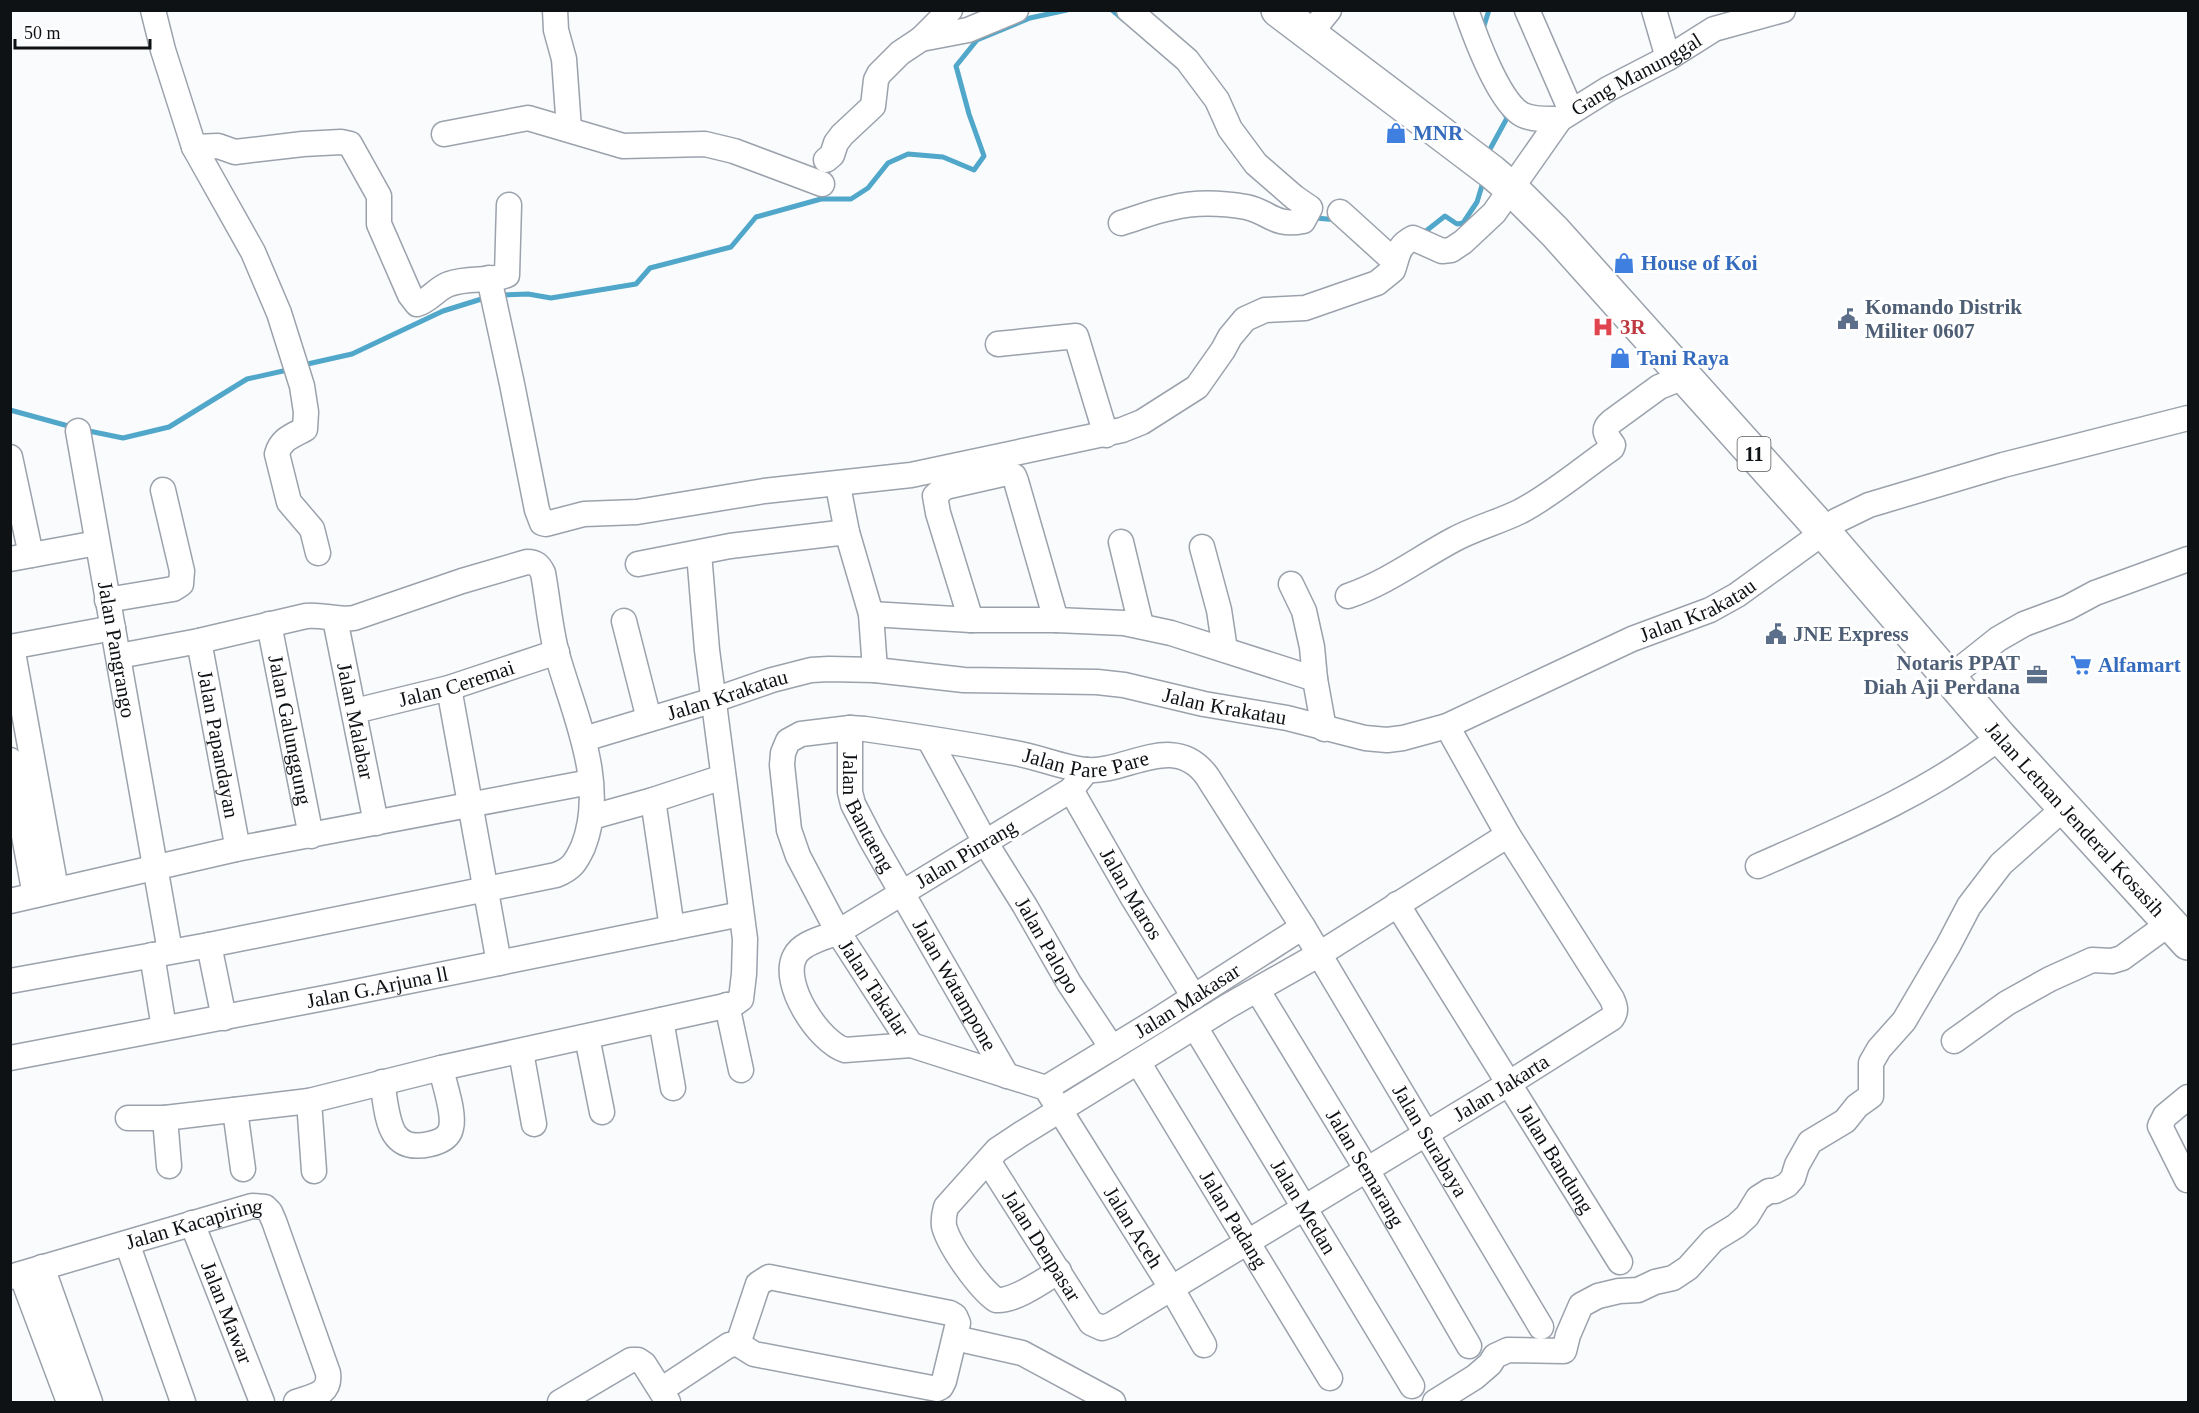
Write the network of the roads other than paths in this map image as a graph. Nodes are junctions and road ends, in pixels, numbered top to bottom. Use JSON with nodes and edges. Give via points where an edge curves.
{"nodes":[{"id":1,"x":153,"y":10,"type":"edge"},
{"id":2,"x":555,"y":10,"type":"edge"},
{"id":3,"x":950,"y":10,"type":"edge"},
{"id":4,"x":1016,"y":10,"type":"edge"},
{"id":5,"x":1129,"y":10,"type":"edge"},
{"id":6,"x":1278,"y":10,"type":"edge"},
{"id":7,"x":1329,"y":10,"type":"edge"},
{"id":8,"x":1466,"y":10,"type":"edge"},
{"id":9,"x":1527,"y":10,"type":"edge"},
{"id":10,"x":1654,"y":10,"type":"edge"},
{"id":11,"x":1783,"y":10,"type":"edge"},
{"id":12,"x":1308,"y":35,"type":"junction"},
{"id":13,"x":921,"y":39,"type":"junction"},
{"id":14,"x":1668,"y":58,"type":"junction"},
{"id":15,"x":1566,"y":115,"type":"junction"},
{"id":16,"x":569,"y":129,"type":"junction"},
{"id":17,"x":444,"y":134,"type":"dead end"},
{"id":18,"x":194,"y":147,"type":"junction"},
{"id":19,"x":1512,"y":189,"type":"junction"},
{"id":20,"x":509,"y":205,"type":"dead end"},
{"id":21,"x":1340,"y":212,"type":"dead end"},
{"id":22,"x":1121,"y":223,"type":"dead end"},
{"id":23,"x":1394,"y":261,"type":"junction"},
{"id":24,"x":489,"y":278,"type":"junction"},
{"id":25,"x":998,"y":344,"type":"dead end"},
{"id":26,"x":1684,"y":377,"type":"junction"},
{"id":27,"x":2188,"y":418,"type":"edge"},
{"id":28,"x":78,"y":431,"type":"dead end"},
{"id":29,"x":1106,"y":435,"type":"junction"},
{"id":30,"x":10,"y":457,"type":"edge"},
{"id":31,"x":162,"y":490,"type":"dead end"},
{"id":32,"x":839,"y":491,"type":"dead end"},
{"id":33,"x":847,"y":532,"type":"junction"},
{"id":34,"x":1824,"y":532,"type":"junction"},
{"id":35,"x":1121,"y":542,"type":"dead end"},
{"id":36,"x":97,"y":543,"type":"junction"},
{"id":37,"x":1202,"y":547,"type":"dead end"},
{"id":38,"x":318,"y":553,"type":"dead end"},
{"id":39,"x":699,"y":553,"type":"junction"},
{"id":40,"x":21,"y":557,"type":"edge"},
{"id":41,"x":2188,"y":559,"type":"edge"},
{"id":42,"x":638,"y":564,"type":"dead end"},
{"id":43,"x":1291,"y":584,"type":"dead end"},
{"id":44,"x":1347,"y":596,"type":"dead end"},
{"id":45,"x":107,"y":600,"type":"junction"},
{"id":46,"x":871,"y":614,"type":"junction"},
{"id":47,"x":335,"y":619,"type":"junction"},
{"id":48,"x":971,"y":620,"type":"junction"},
{"id":49,"x":1056,"y":620,"type":"junction"},
{"id":50,"x":624,"y":621,"type":"dead end"},
{"id":51,"x":269,"y":624,"type":"junction"},
{"id":52,"x":1141,"y":625,"type":"junction"},
{"id":53,"x":113,"y":628,"type":"junction"},
{"id":54,"x":199,"y":641,"type":"junction"},
{"id":55,"x":11,"y":647,"type":"edge"},
{"id":56,"x":1224,"y":650,"type":"junction"},
{"id":57,"x":557,"y":652,"type":"junction"},
{"id":58,"x":119,"y":656,"type":"junction"},
{"id":59,"x":875,"y":670,"type":"junction"},
{"id":60,"x":1949,"y":678,"type":"junction"},
{"id":61,"x":1315,"y":679,"type":"junction"},
{"id":62,"x":449,"y":688,"type":"junction"},
{"id":63,"x":714,"y":700,"type":"junction"},
{"id":64,"x":355,"y":711,"type":"junction"},
{"id":65,"x":649,"y":719,"type":"junction"},
{"id":66,"x":1447,"y":726,"type":"junction"},
{"id":67,"x":850,"y":728,"type":"junction"},
{"id":68,"x":1324,"y":729,"type":"junction"},
{"id":69,"x":2000,"y":737,"type":"junction"},
{"id":70,"x":584,"y":739,"type":"junction"},
{"id":71,"x":929,"y":739,"type":"junction"},
{"id":72,"x":785,"y":746,"type":"joint"},
{"id":73,"x":18,"y":762,"type":"edge"},
{"id":74,"x":1087,"y":770,"type":"junction"},
{"id":75,"x":723,"y":777,"type":"junction"},
{"id":76,"x":590,"y":782,"type":"junction"},
{"id":77,"x":1071,"y":790,"type":"junction"},
{"id":78,"x":653,"y":800,"type":"junction"},
{"id":79,"x":469,"y":804,"type":"junction"},
{"id":80,"x":2064,"y":808,"type":"junction"},
{"id":81,"x":592,"y":817,"type":"junction"},
{"id":82,"x":376,"y":823,"type":"junction"},
{"id":83,"x":1508,"y":835,"type":"junction"},
{"id":84,"x":311,"y":836,"type":"junction"},
{"id":85,"x":985,"y":842,"type":"junction"},
{"id":86,"x":236,"y":849,"type":"junction"},
{"id":87,"x":1758,"y":866,"type":"dead end"},
{"id":88,"x":156,"y":868,"type":"junction"},
{"id":89,"x":487,"y":890,"type":"junction"},
{"id":90,"x":45,"y":892,"type":"junction"},
{"id":91,"x":902,"y":892,"type":"junction"},
{"id":92,"x":10,"y":901,"type":"edge"},
{"id":93,"x":1397,"y":904,"type":"junction"},
{"id":94,"x":741,"y":914,"type":"junction"},
{"id":95,"x":1303,"y":927,"type":"junction"},
{"id":96,"x":672,"y":928,"type":"junction"},
{"id":97,"x":838,"y":932,"type":"junction"},
{"id":98,"x":2179,"y":933,"type":"edge"},
{"id":99,"x":209,"y":945,"type":"junction"},
{"id":100,"x":161,"y":953,"type":"junction"},
{"id":101,"x":1318,"y":955,"type":"junction"},
{"id":102,"x":499,"y":963,"type":"junction"},
{"id":103,"x":10,"y":981,"type":"edge"},
{"id":104,"x":1257,"y":991,"type":"junction"},
{"id":105,"x":1194,"y":997,"type":"junction"},
{"id":106,"x":727,"y":1005,"type":"junction"},
{"id":107,"x":224,"y":1018,"type":"junction"},
{"id":108,"x":661,"y":1020,"type":"junction"},
{"id":109,"x":1196,"y":1027,"type":"junction"},
{"id":110,"x":164,"y":1028,"type":"junction"},
{"id":111,"x":587,"y":1038,"type":"junction"},
{"id":112,"x":1954,"y":1041,"type":"dead end"},
{"id":113,"x":910,"y":1045,"type":"junction"},
{"id":114,"x":1112,"y":1048,"type":"junction"},
{"id":115,"x":521,"y":1052,"type":"junction"},
{"id":116,"x":10,"y":1058,"type":"edge"},
{"id":117,"x":1138,"y":1062,"type":"junction"},
{"id":118,"x":441,"y":1068,"type":"junction"},
{"id":119,"x":741,"y":1070,"type":"dead end"},
{"id":120,"x":1007,"y":1076,"type":"junction"},
{"id":121,"x":382,"y":1083,"type":"junction"},
{"id":122,"x":1508,"y":1084,"type":"junction"},
{"id":123,"x":673,"y":1088,"type":"dead end"},
{"id":124,"x":1046,"y":1088,"type":"junction"},
{"id":125,"x":2188,"y":1097,"type":"edge"},
{"id":126,"x":309,"y":1101,"type":"junction"},
{"id":127,"x":235,"y":1110,"type":"junction"},
{"id":128,"x":1060,"y":1110,"type":"junction"},
{"id":129,"x":602,"y":1112,"type":"dead end"},
{"id":130,"x":128,"y":1118,"type":"dead end"},
{"id":131,"x":165,"y":1118,"type":"junction"},
{"id":132,"x":534,"y":1124,"type":"dead end"},
{"id":133,"x":1425,"y":1134,"type":"junction"},
{"id":134,"x":988,"y":1161,"type":"junction"},
{"id":135,"x":169,"y":1166,"type":"dead end"},
{"id":136,"x":243,"y":1169,"type":"dead end"},
{"id":137,"x":1367,"y":1170,"type":"junction"},
{"id":138,"x":314,"y":1171,"type":"dead end"},
{"id":139,"x":2187,"y":1180,"type":"edge"},
{"id":140,"x":1305,"y":1207,"type":"junction"},
{"id":141,"x":192,"y":1223,"type":"junction"},
{"id":142,"x":127,"y":1243,"type":"junction"},
{"id":143,"x":1248,"y":1243,"type":"junction"},
{"id":144,"x":1620,"y":1262,"type":"dead end"},
{"id":145,"x":1059,"y":1271,"type":"junction"},
{"id":146,"x":25,"y":1273,"type":"edge"},
{"id":147,"x":1172,"y":1289,"type":"junction"},
{"id":148,"x":1097,"y":1328,"type":"joint"},
{"id":149,"x":1541,"y":1328,"type":"dead end"},
{"id":150,"x":955,"y":1338,"type":"junction"},
{"id":151,"x":738,"y":1344,"type":"junction"},
{"id":152,"x":1204,"y":1345,"type":"dead end"},
{"id":153,"x":1469,"y":1346,"type":"dead end"},
{"id":154,"x":1330,"y":1378,"type":"dead end"},
{"id":155,"x":1412,"y":1386,"type":"dead end"},
{"id":156,"x":77,"y":1395,"type":"edge"},
{"id":157,"x":665,"y":1396,"type":"edge"},
{"id":158,"x":183,"y":1402,"type":"edge"},
{"id":159,"x":262,"y":1402,"type":"edge"},
{"id":160,"x":296,"y":1402,"type":"edge"},
{"id":161,"x":560,"y":1402,"type":"edge"},
{"id":162,"x":1113,"y":1402,"type":"edge"},
{"id":163,"x":1435,"y":1402,"type":"edge"}],
"edges":[{"from":1,"to":18,"type":"street"},
{"from":2,"to":16,"type":"street","via":[[564,59]]},
{"from":3,"to":13,"type":"street"},
{"from":4,"to":13,"type":"street","via":[[968,30]]},
{"from":5,"to":22,"type":"street","via":[[1187,60],[1256,164],[1310,208],[1303,221],[1292,223],[1276,221],[1245,207],[1186,205]]},
{"from":6,"to":12,"type":"highway","name":"Jalan Letnan Jenderal Kosasih","number":"11"},
{"from":7,"to":12,"type":"street"},
{"from":8,"to":15,"type":"street","via":[[1486,59],[1516,110],[1545,120]]},
{"from":9,"to":15,"type":"street"},
{"from":10,"to":14,"type":"street"},
{"from":11,"to":14,"type":"street","name":"Gang Manunggal","via":[[1714,29]]},
{"from":12,"to":19,"type":"highway","name":"Jalan Letnan Jenderal Kosasih","number":"11"},
{"from":13,"to":16,"type":"street","via":[[879,74],[873,106],[836,143],[824,172],[705,144],[622,146]]},
{"from":14,"to":15,"type":"street","name":"Gang Manunggal"},
{"from":15,"to":19,"type":"street"},
{"from":16,"to":17,"type":"street","via":[[528,118]]},
{"from":18,"to":24,"type":"street","via":[[235,152],[303,144],[350,144],[379,196],[379,224],[415,303],[450,284]]},
{"from":18,"to":38,"type":"street","via":[[253,252],[279,313],[302,386],[305,429],[286,439],[277,454],[289,502],[312,529]]},
{"from":19,"to":23,"type":"street","via":[[1483,224],[1455,248],[1442,251],[1413,238]]},
{"from":19,"to":26,"type":"highway","name":"Jalan Letnan Jenderal Kosasih","number":"11"},
{"from":20,"to":24,"type":"street","via":[[508,273]]},
{"from":21,"to":23,"type":"street"},
{"from":23,"to":29,"type":"street","via":[[1393,270],[1377,283],[1305,308],[1265,310],[1245,319],[1197,387],[1142,422]]},
{"from":24,"to":29,"type":"street","via":[[542,523],[590,513],[637,512],[764,491],[911,475]]},
{"from":25,"to":29,"type":"street","via":[[1076,336]]},
{"from":26,"to":34,"type":"highway","name":"Jalan Letnan Jenderal Kosasih","number":"11"},
{"from":26,"to":44,"type":"street","via":[[1659,387],[1611,422],[1605,434],[1612,448],[1523,510],[1475,529],[1371,588]]},
{"from":27,"to":34,"type":"street","name":"Jalan Krakatau","via":[[2002,465],[1869,505],[1836,521]]},
{"from":28,"to":36,"type":"street","name":"Jalan Pangrango"},
{"from":30,"to":40,"type":"street"},
{"from":31,"to":45,"type":"street","via":[[182,571],[181,584],[173,589]]},
{"from":32,"to":33,"type":"street"},
{"from":33,"to":39,"type":"street"},
{"from":33,"to":46,"type":"street"},
{"from":34,"to":60,"type":"highway","name":"Jalan Letnan Jenderal Kosasih","number":"11"},
{"from":34,"to":66,"type":"street","name":"Jalan Krakatau","via":[[1710,610],[1632,639]]},
{"from":35,"to":52,"type":"street"},
{"from":36,"to":40,"type":"street"},
{"from":36,"to":45,"type":"street","name":"Jalan Pangrango"},
{"from":37,"to":56,"type":"street","via":[[1219,610]]},
{"from":39,"to":42,"type":"street"},
{"from":39,"to":63,"type":"street"},
{"from":41,"to":60,"type":"street","via":[[2024,624],[1998,639]]},
{"from":43,"to":61,"type":"street","via":[[1304,611]]},
{"from":45,"to":53,"type":"street","name":"Jalan Pangrango"},
{"from":46,"to":48,"type":"street"},
{"from":46,"to":59,"type":"street"},
{"from":47,"to":51,"type":"street","via":[[315,615]]},
{"from":47,"to":57,"type":"street","via":[[360,617],[462,581],[533,562],[543,573]]},
{"from":47,"to":64,"type":"street","name":"Jalan Malabar"},
{"from":48,"to":49,"type":"street"},
{"from":48,"to":49,"type":"street","via":[[935,496],[945,487],[1007,472],[1016,481]]},
{"from":49,"to":52,"type":"street"},
{"from":50,"to":65,"type":"street"},
{"from":51,"to":54,"type":"street"},
{"from":51,"to":84,"type":"street","name":"Jalan Galunggung"},
{"from":52,"to":56,"type":"street"},
{"from":53,"to":55,"type":"street"},
{"from":53,"to":58,"type":"street","name":"Jalan Pangrango"},
{"from":54,"to":58,"type":"street"},
{"from":54,"to":86,"type":"street","name":"Jalan Papandayan"},
{"from":55,"to":73,"type":"street"},
{"from":56,"to":61,"type":"street"},
{"from":57,"to":62,"type":"street","name":"Jalan Ceremai"},
{"from":57,"to":70,"type":"street"},
{"from":58,"to":88,"type":"street","name":"Jalan Pangrango"},
{"from":59,"to":63,"type":"street","name":"Jalan Krakatau","via":[[811,670]]},
{"from":59,"to":68,"type":"street","name":"Jalan Krakatau","via":[[964,680],[1124,684]]},
{"from":60,"to":69,"type":"highway","name":"Jalan Letnan Jenderal Kosasih","number":"11"},
{"from":61,"to":68,"type":"street"},
{"from":62,"to":64,"type":"street","name":"Jalan Ceremai"},
{"from":62,"to":79,"type":"street"},
{"from":63,"to":65,"type":"street","name":"Jalan Krakatau"},
{"from":63,"to":75,"type":"street"},
{"from":64,"to":82,"type":"street","name":"Jalan Malabar"},
{"from":65,"to":70,"type":"street","name":"Jalan Krakatau"},
{"from":66,"to":68,"type":"street","name":"Jalan Krakatau","via":[[1387,740]]},
{"from":66,"to":83,"type":"street","name":"Jalan Jakarta"},
{"from":67,"to":71,"type":"street","name":"Jalan Pare Pare"},
{"from":67,"to":72,"type":"street","name":"Jalan Pare Pare","via":[[801,734]]},
{"from":67,"to":91,"type":"street","name":"Jalan Bantaeng","via":[[853,804]]},
{"from":69,"to":80,"type":"highway","name":"Jalan Letnan Jenderal Kosasih","number":"11"},
{"from":69,"to":87,"type":"street","via":[[1968,762],[1885,809]]},
{"from":70,"to":76,"type":"street"},
{"from":71,"to":74,"type":"street","name":"Jalan Pare Pare","via":[[1017,753]]},
{"from":71,"to":85,"type":"street","name":"Jalan Palopo"},
{"from":72,"to":97,"type":"street","name":"Jalan Takalar","via":[[782,765],[792,842]]},
{"from":73,"to":90,"type":"street"},
{"from":74,"to":77,"type":"street","name":"Jalan Pinrang"},
{"from":74,"to":95,"type":"street","name":"Jalan Pare Pare","via":[[1150,756],[1187,758],[1196,763]]},
{"from":75,"to":78,"type":"street"},
{"from":75,"to":94,"type":"street"},
{"from":76,"to":79,"type":"street"},
{"from":76,"to":81,"type":"street"},
{"from":77,"to":85,"type":"street","name":"Jalan Pinrang"},
{"from":77,"to":105,"type":"street","name":"Jalan Maros"},
{"from":78,"to":81,"type":"street"},
{"from":78,"to":96,"type":"street"},
{"from":79,"to":82,"type":"street"},
{"from":79,"to":89,"type":"street"},
{"from":80,"to":98,"type":"highway","name":"Jalan Letnan Jenderal Kosasih","number":"11"},
{"from":80,"to":163,"type":"street","via":[[2001,864],[1970,906],[1904,1021],[1871,1063],[1871,1096],[1845,1121],[1809,1142],[1787,1185],[1758,1197],[1747,1216],[1713,1240],[1688,1268],[1673,1278],[1638,1290],[1598,1296],[1581,1305],[1564,1352],[1508,1350]]},
{"from":81,"to":89,"type":"street","via":[[574,866],[567,871]]},
{"from":82,"to":84,"type":"street"},
{"from":83,"to":93,"type":"street","name":"Jalan Makasar"},
{"from":83,"to":122,"type":"street","name":"Jalan Jakarta","via":[[1616,1007],[1616,1013],[1605,1023]]},
{"from":84,"to":86,"type":"street"},
{"from":85,"to":91,"type":"street","name":"Jalan Pinrang"},
{"from":85,"to":114,"type":"street","name":"Jalan Palopo"},
{"from":86,"to":88,"type":"street"},
{"from":88,"to":90,"type":"street"},
{"from":88,"to":100,"type":"street","name":"Jalan Pangrango"},
{"from":89,"to":99,"type":"street"},
{"from":89,"to":102,"type":"street"},
{"from":90,"to":92,"type":"street"},
{"from":91,"to":97,"type":"street","name":"Jalan Pinrang"},
{"from":91,"to":120,"type":"street","name":"Jalan Watampone"},
{"from":93,"to":101,"type":"street","name":"Jalan Makasar"},
{"from":93,"to":122,"type":"street","name":"Jalan Bandung"},
{"from":94,"to":96,"type":"street","name":"Jalan G.Arjuna ll"},
{"from":94,"to":106,"type":"street","via":[[743,994],[734,1004]]},
{"from":95,"to":101,"type":"street"},
{"from":95,"to":105,"type":"street","name":"Jalan Makasar"},
{"from":96,"to":102,"type":"street","name":"Jalan G.Arjuna ll"},
{"from":97,"to":113,"type":"street","name":"Jalan Takalar"},
{"from":97,"to":113,"type":"street","name":"Jalan Pinrang","via":[[805,946],[794,957],[791,968],[796,993],[814,1023],[830,1042],[845,1050]]},
{"from":98,"to":112,"type":"street","via":[[2112,962],[2092,960],[2050,979],[2007,1003]]},
{"from":99,"to":100,"type":"street"},
{"from":99,"to":107,"type":"street"},
{"from":100,"to":103,"type":"street"},
{"from":100,"to":110,"type":"street","name":"Jalan Pangrango"},
{"from":101,"to":104,"type":"street","name":"Jalan Makasar"},
{"from":101,"to":133,"type":"street","name":"Jalan Surabaya"},
{"from":102,"to":107,"type":"street","name":"Jalan G.Arjuna ll"},
{"from":104,"to":109,"type":"street","name":"Jalan Makasar"},
{"from":104,"to":137,"type":"street","name":"Jalan Semarang"},
{"from":105,"to":114,"type":"street","name":"Jalan Makasar"},
{"from":106,"to":108,"type":"street"},
{"from":106,"to":119,"type":"street"},
{"from":107,"to":110,"type":"street","name":"Jalan G.Arjuna ll"},
{"from":108,"to":111,"type":"street"},
{"from":108,"to":123,"type":"street"},
{"from":109,"to":117,"type":"street","name":"Jalan Makasar"},
{"from":109,"to":140,"type":"street","name":"Jalan Medan"},
{"from":110,"to":116,"type":"street","name":"Jalan G.Arjuna ll"},
{"from":111,"to":115,"type":"street"},
{"from":111,"to":129,"type":"street"},
{"from":113,"to":120,"type":"street"},
{"from":114,"to":124,"type":"street","name":"Jalan Makasar"},
{"from":115,"to":118,"type":"street"},
{"from":115,"to":132,"type":"street"},
{"from":117,"to":128,"type":"street","name":"Jalan Makasar"},
{"from":117,"to":143,"type":"street","name":"Jalan Padang"},
{"from":118,"to":121,"type":"street"},
{"from":118,"to":121,"type":"street","via":[[451,1128],[445,1138],[431,1144],[410,1146],[396,1138]]},
{"from":120,"to":124,"type":"street"},
{"from":121,"to":126,"type":"street"},
{"from":122,"to":133,"type":"street","name":"Jalan Jakarta"},
{"from":122,"to":144,"type":"street","name":"Jalan Bandung"},
{"from":124,"to":128,"type":"street"},
{"from":125,"to":139,"type":"street","via":[[2160,1126]]},
{"from":126,"to":127,"type":"street"},
{"from":126,"to":138,"type":"street"},
{"from":127,"to":131,"type":"street"},
{"from":127,"to":136,"type":"street"},
{"from":128,"to":134,"type":"street","name":"Jalan Makasar","via":[[997,1150]]},
{"from":128,"to":147,"type":"street","name":"Jalan Aceh"},
{"from":130,"to":131,"type":"street"},
{"from":131,"to":135,"type":"street"},
{"from":133,"to":137,"type":"street","name":"Jalan Jakarta"},
{"from":133,"to":149,"type":"street","name":"Jalan Surabaya"},
{"from":134,"to":145,"type":"street","name":"Jalan Denpasar"},
{"from":134,"to":145,"type":"street","name":"Jalan Makasar","via":[[946,1207],[943,1217],[953,1247],[999,1301],[1028,1290]]},
{"from":137,"to":140,"type":"street","name":"Jalan Jakarta"},
{"from":137,"to":153,"type":"street","name":"Jalan Semarang"},
{"from":140,"to":143,"type":"street","name":"Jalan Jakarta"},
{"from":140,"to":155,"type":"street","name":"Jalan Medan"},
{"from":141,"to":142,"type":"street","name":"Jalan Kacapiring"},
{"from":141,"to":159,"type":"street","name":"Jalan Mawar"},
{"from":141,"to":160,"type":"street","name":"Jalan Kacapiring","via":[[252,1206],[265,1207],[270,1212],[328,1373],[329,1381],[323,1392]]},
{"from":142,"to":146,"type":"street","name":"Jalan Kacapiring"},
{"from":142,"to":158,"type":"street"},
{"from":143,"to":147,"type":"street","name":"Jalan Jakarta"},
{"from":143,"to":154,"type":"street","name":"Jalan Padang"},
{"from":145,"to":148,"type":"street","name":"Jalan Denpasar"},
{"from":146,"to":156,"type":"street"},
{"from":147,"to":148,"type":"street","name":"Jalan Jakarta","via":[[1111,1325]]},
{"from":147,"to":152,"type":"street","name":"Jalan Aceh"},
{"from":150,"to":151,"type":"street","via":[[943,1385],[936,1389],[754,1354]]},
{"from":150,"to":151,"type":"street","via":[[958,1323],[950,1313],[769,1277],[759,1284]]},
{"from":150,"to":162,"type":"street","via":[[1022,1353]]},
{"from":151,"to":157,"type":"street","via":[[729,1345]]},
{"from":157,"to":161,"type":"street","via":[[644,1364],[631,1360]]}]}
